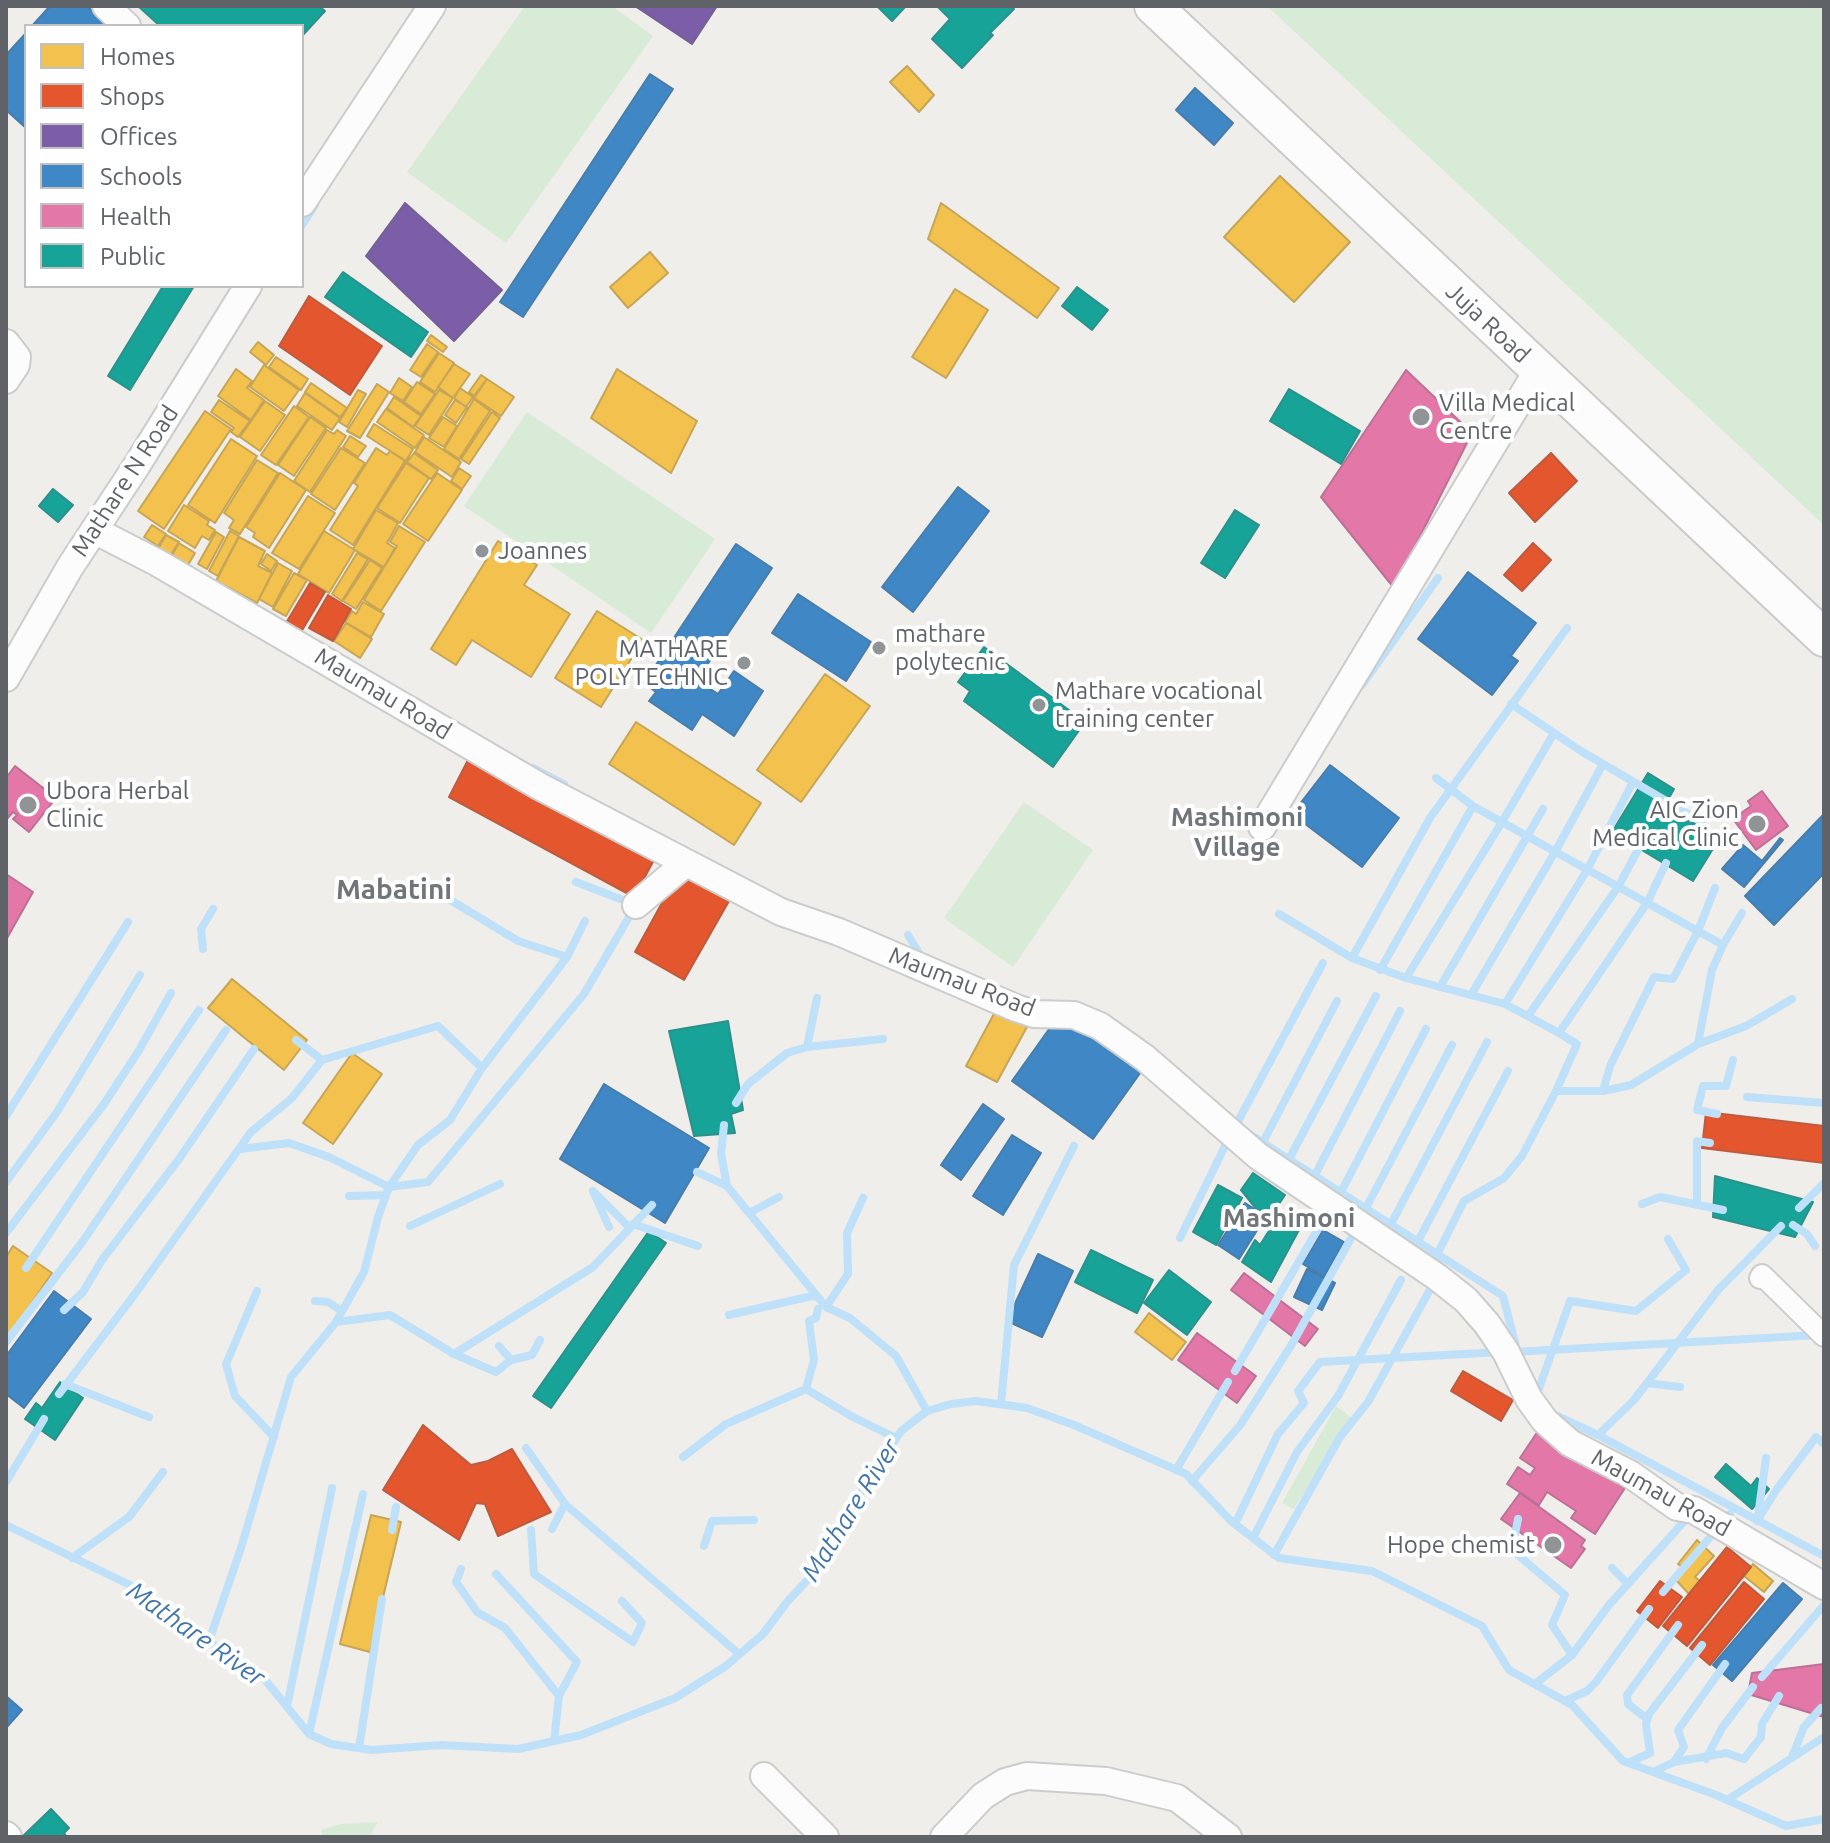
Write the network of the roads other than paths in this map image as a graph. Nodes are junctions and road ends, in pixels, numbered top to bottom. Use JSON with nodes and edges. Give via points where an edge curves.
{"nodes":[{"id":1,"x":106,"y":6,"type":"edge"},
{"id":2,"x":432,"y":6,"type":"edge"},
{"id":3,"x":1153,"y":6,"type":"edge"},
{"id":4,"x":125,"y":24,"type":"edge"},
{"id":5,"x":304,"y":195,"type":"edge"},
{"id":6,"x":247,"y":288,"type":"edge"},
{"id":7,"x":1538,"y":370,"type":"junction"},
{"id":8,"x":94,"y":530,"type":"junction"},
{"id":9,"x":1824,"y":638,"type":"edge"},
{"id":10,"x":6,"y":678,"type":"edge"},
{"id":11,"x":1262,"y":827,"type":"dead end"},
{"id":12,"x":686,"y":863,"type":"junction"},
{"id":13,"x":636,"y":905,"type":"dead end"},
{"id":14,"x":1760,"y":1278,"type":"dead end"},
{"id":15,"x":1824,"y":1336,"type":"edge"},
{"id":16,"x":1824,"y":1586,"type":"edge"},
{"id":17,"x":764,"y":1776,"type":"dead end"},
{"id":18,"x":825,"y":1837,"type":"edge"},
{"id":19,"x":944,"y":1837,"type":"edge"},
{"id":20,"x":1228,"y":1837,"type":"edge"}],
"edges":[{"from":1,"to":4,"type":"street"},
{"from":2,"to":5,"type":"street"},
{"from":3,"to":7,"type":"main road","name":"Juja Road"},
{"from":6,"to":8,"type":"street","name":"Mathare N Road"},
{"from":7,"to":9,"type":"main road","name":"Juja Road"},
{"from":7,"to":11,"type":"street"},
{"from":8,"to":10,"type":"street","name":"Mathare N Road"},
{"from":8,"to":12,"type":"street","name":"Maumau Road","via":[[539,786]]},
{"from":12,"to":13,"type":"street"},
{"from":12,"to":16,"type":"street","name":"Maumau Road","via":[[781,912],[1016,1008],[1074,1015],[1100,1026],[1258,1156],[1466,1300],[1506,1352],[1545,1421],[1570,1443]]},
{"from":14,"to":15,"type":"street"},
{"from":17,"to":18,"type":"street"},
{"from":19,"to":20,"type":"street","via":[[983,1796],[1027,1776],[1106,1781],[1177,1798]]}]}
